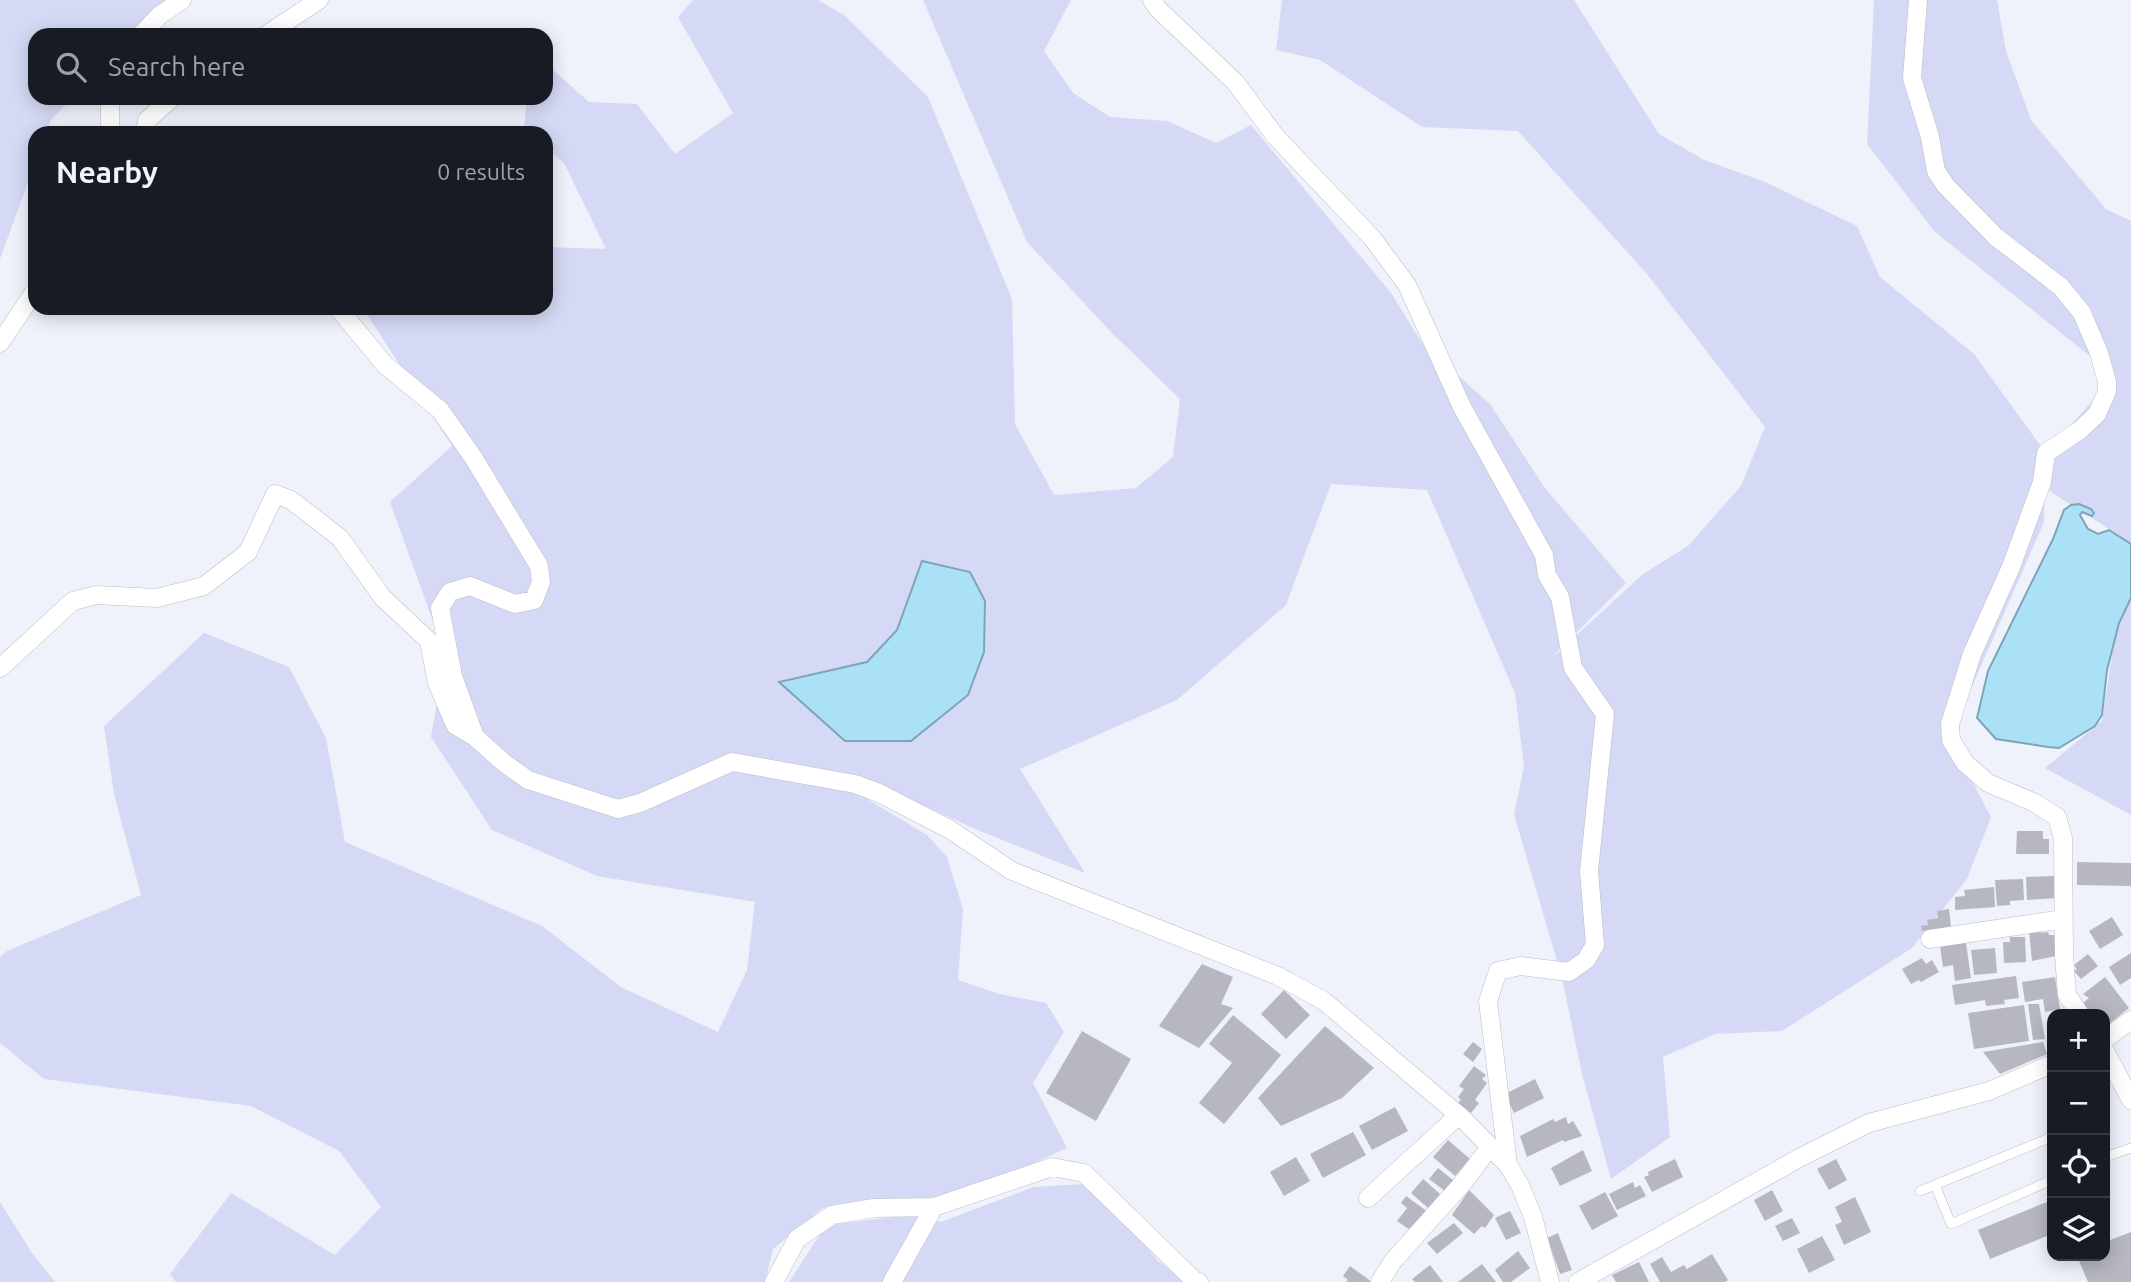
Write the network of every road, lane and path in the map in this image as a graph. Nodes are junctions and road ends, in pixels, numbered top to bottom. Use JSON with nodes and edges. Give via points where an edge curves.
{"nodes":[{"id":1,"x":181,"y":0,"type":"edge"},
{"id":2,"x":319,"y":0,"type":"edge"},
{"id":3,"x":1152,"y":0,"type":"edge"},
{"id":4,"x":1918,"y":0,"type":"edge"},
{"id":5,"x":148,"y":28,"type":"edge"},
{"id":6,"x":277,"y":28,"type":"edge"},
{"id":7,"x":110,"y":105,"type":"edge"},
{"id":8,"x":164,"y":105,"type":"edge"},
{"id":9,"x":110,"y":126,"type":"edge"},
{"id":10,"x":146,"y":126,"type":"edge"},
{"id":11,"x":28,"y":301,"type":"edge"},
{"id":12,"x":344,"y":315,"type":"edge"},
{"id":13,"x":0,"y":343,"type":"edge"},
{"id":14,"x":0,"y":668,"type":"edge"},
{"id":15,"x":475,"y":737,"type":"junction"},
{"id":16,"x":2063,"y":919,"type":"junction"},
{"id":17,"x":1930,"y":939,"type":"dead end"},
{"id":18,"x":2077,"y":1009,"type":"edge"},
{"id":19,"x":2131,"y":1020,"type":"edge"},
{"id":20,"x":2110,"y":1035,"type":"edge"},
{"id":21,"x":2110,"y":1060,"type":"edge"},
{"id":22,"x":2047,"y":1065,"type":"edge"},
{"id":23,"x":2131,"y":1100,"type":"edge"},
{"id":24,"x":1459,"y":1115,"type":"junction"},
{"id":25,"x":2047,"y":1139,"type":"edge"},
{"id":26,"x":1490,"y":1147,"type":"junction"},
{"id":27,"x":2131,"y":1148,"type":"edge"},
{"id":28,"x":2110,"y":1155,"type":"edge"},
{"id":29,"x":1508,"y":1165,"type":"junction"},
{"id":30,"x":2047,"y":1182,"type":"edge"},
{"id":31,"x":1935,"y":1185,"type":"junction"},
{"id":32,"x":1920,"y":1191,"type":"dead end"},
{"id":33,"x":1368,"y":1198,"type":"dead end"},
{"id":34,"x":934,"y":1207,"type":"junction"},
{"id":35,"x":774,"y":1282,"type":"edge"},
{"id":36,"x":892,"y":1282,"type":"edge"},
{"id":37,"x":1199,"y":1282,"type":"edge"},
{"id":38,"x":1380,"y":1282,"type":"edge"},
{"id":39,"x":1550,"y":1282,"type":"edge"},
{"id":40,"x":1578,"y":1282,"type":"edge"}],
"edges":[{"from":1,"to":5,"type":"street"},
{"from":2,"to":6,"type":"street"},
{"from":3,"to":29,"type":"street","via":[[1235,82],[1276,137],[1373,239],[1407,285],[1462,407],[1544,555],[1547,575],[1560,597],[1573,668],[1605,714],[1589,871],[1595,945],[1586,960],[1569,972],[1521,966],[1498,971],[1488,1001]]},
{"from":4,"to":16,"type":"street","via":[[1912,78],[1937,171],[1996,237],[2061,287],[2082,313],[2107,382],[2097,414],[2046,453],[2042,482],[1972,654],[1950,724],[1951,740],[1980,777],[2057,817],[2063,838]]},
{"from":7,"to":9,"type":"street"},
{"from":8,"to":10,"type":"street","via":[[146,120]]},
{"from":11,"to":13,"type":"street"},
{"from":12,"to":15,"type":"street","via":[[385,365],[440,410],[539,566],[541,582],[534,600],[515,604],[470,586],[450,592],[440,608],[453,676]]},
{"from":14,"to":15,"type":"street","via":[[73,601],[96,595],[157,598],[204,586],[248,552],[275,495],[291,500],[340,538],[383,598],[429,641],[437,683],[455,725]]},
{"from":15,"to":24,"type":"street","via":[[528,780],[618,809],[733,762],[855,784],[879,793],[949,829],[1012,871],[1278,976],[1324,1001]]},
{"from":16,"to":17,"type":"street"},
{"from":16,"to":18,"type":"street","via":[[2067,995]]},
{"from":19,"to":20,"type":"street"},
{"from":21,"to":23,"type":"street"},
{"from":22,"to":40,"type":"street","via":[[1989,1091],[1869,1123]]},
{"from":24,"to":26,"type":"street"},
{"from":24,"to":33,"type":"street"},
{"from":25,"to":31,"type":"lane"},
{"from":26,"to":29,"type":"street"},
{"from":26,"to":38,"type":"street"},
{"from":27,"to":28,"type":"lane"},
{"from":29,"to":39,"type":"street","via":[[1533,1217]]},
{"from":30,"to":31,"type":"lane","via":[[1951,1224]]},
{"from":31,"to":32,"type":"lane"},
{"from":34,"to":35,"type":"street","via":[[874,1208],[832,1215],[797,1239]]},
{"from":34,"to":36,"type":"street"},
{"from":34,"to":37,"type":"street","via":[[1052,1167],[1084,1173]]}]}
